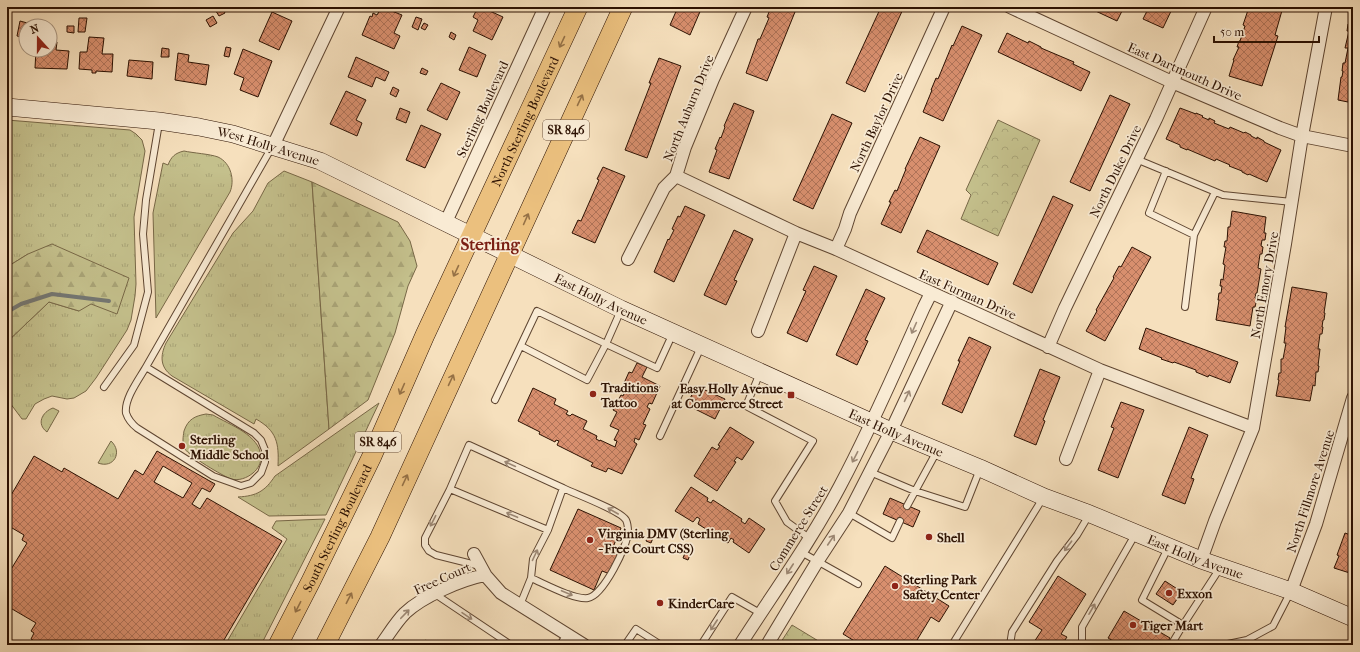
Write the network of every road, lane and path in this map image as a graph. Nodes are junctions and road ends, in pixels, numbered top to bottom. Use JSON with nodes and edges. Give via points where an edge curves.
{"nodes":[{"id":1,"x":339,"y":7,"type":"edge"},
{"id":2,"x":545,"y":7,"type":"edge"},
{"id":3,"x":578,"y":7,"type":"edge"},
{"id":4,"x":623,"y":7,"type":"edge"},
{"id":5,"x":746,"y":7,"type":"edge"},
{"id":6,"x":944,"y":7,"type":"edge"},
{"id":7,"x":1010,"y":7,"type":"edge"},
{"id":8,"x":1206,"y":7,"type":"edge"},
{"id":9,"x":1326,"y":7,"type":"edge"},
{"id":10,"x":1172,"y":82,"type":"junction"},
{"id":11,"x":7,"y":107,"type":"edge"},
{"id":12,"x":159,"y":121,"type":"junction"},
{"id":13,"x":1302,"y":136,"type":"junction"},
{"id":14,"x":273,"y":146,"type":"junction"},
{"id":15,"x":1353,"y":146,"type":"edge"},
{"id":16,"x":1136,"y":159,"type":"junction"},
{"id":17,"x":1166,"y":171,"type":"junction"},
{"id":18,"x":676,"y":176,"type":"junction"},
{"id":19,"x":1215,"y":192,"type":"junction"},
{"id":20,"x":1292,"y":202,"type":"junction"},
{"id":21,"x":445,"y":224,"type":"junction"},
{"id":22,"x":796,"y":233,"type":"junction"},
{"id":23,"x":472,"y":235,"type":"junction"},
{"id":24,"x":1194,"y":236,"type":"junction"},
{"id":25,"x":836,"y":249,"type":"junction"},
{"id":26,"x":510,"y":254,"type":"junction"},
{"id":27,"x":628,"y":259,"type":"dead end"},
{"id":28,"x":931,"y":293,"type":"junction"},
{"id":29,"x":952,"y":302,"type":"junction"},
{"id":30,"x":1185,"y":307,"type":"dead end"},
{"id":31,"x":621,"y":309,"type":"junction"},
{"id":32,"x":758,"y":331,"type":"dead end"},
{"id":33,"x":673,"y":332,"type":"junction"},
{"id":34,"x":606,"y":344,"type":"junction"},
{"id":35,"x":702,"y":345,"type":"junction"},
{"id":36,"x":521,"y":346,"type":"junction"},
{"id":37,"x":1048,"y":347,"type":"junction"},
{"id":38,"x":146,"y":367,"type":"junction"},
{"id":39,"x":1100,"y":370,"type":"junction"},
{"id":40,"x":760,"y":372,"type":"junction"},
{"id":41,"x":104,"y":387,"type":"dead end"},
{"id":42,"x":1353,"y":398,"type":"edge"},
{"id":43,"x":495,"y":400,"type":"dead end"},
{"id":44,"x":873,"y":422,"type":"junction"},
{"id":45,"x":1253,"y":428,"type":"junction"},
{"id":46,"x":890,"y":431,"type":"junction"},
{"id":47,"x":660,"y":436,"type":"dead end"},
{"id":48,"x":938,"y":451,"type":"junction"},
{"id":49,"x":1066,"y":458,"type":"dead end"},
{"id":50,"x":980,"y":468,"type":"junction"},
{"id":51,"x":870,"y":472,"type":"junction"},
{"id":52,"x":563,"y":488,"type":"junction"},
{"id":53,"x":450,"y":489,"type":"junction"},
{"id":54,"x":915,"y":491,"type":"junction"},
{"id":55,"x":1044,"y":497,"type":"junction"},
{"id":56,"x":907,"y":506,"type":"dead end"},
{"id":57,"x":849,"y":513,"type":"junction"},
{"id":58,"x":1090,"y":514,"type":"junction"},
{"id":59,"x":900,"y":521,"type":"dead end"},
{"id":60,"x":548,"y":530,"type":"junction"},
{"id":61,"x":1136,"y":533,"type":"junction"},
{"id":62,"x":809,"y":538,"type":"junction"},
{"id":63,"x":1169,"y":546,"type":"junction"},
{"id":64,"x":801,"y":552,"type":"junction"},
{"id":65,"x":474,"y":554,"type":"dead end"},
{"id":66,"x":1201,"y":560,"type":"junction"},
{"id":67,"x":816,"y":562,"type":"junction"},
{"id":68,"x":1221,"y":567,"type":"junction"},
{"id":69,"x":482,"y":570,"type":"junction"},
{"id":70,"x":531,"y":578,"type":"junction"},
{"id":71,"x":858,"y":584,"type":"dead end"},
{"id":72,"x":1291,"y":592,"type":"junction"},
{"id":73,"x":435,"y":594,"type":"junction"},
{"id":74,"x":520,"y":605,"type":"junction"},
{"id":75,"x":760,"y":613,"type":"junction"},
{"id":76,"x":1353,"y":618,"type":"edge"},
{"id":77,"x":1183,"y":625,"type":"junction"},
{"id":78,"x":567,"y":634,"type":"junction"},
{"id":79,"x":278,"y":645,"type":"edge"},
{"id":80,"x":325,"y":645,"type":"edge"},
{"id":81,"x":381,"y":645,"type":"edge"},
{"id":82,"x":511,"y":645,"type":"edge"},
{"id":83,"x":560,"y":645,"type":"edge"},
{"id":84,"x":584,"y":645,"type":"edge"},
{"id":85,"x":625,"y":645,"type":"edge"},
{"id":86,"x":661,"y":645,"type":"edge"},
{"id":87,"x":701,"y":645,"type":"edge"},
{"id":88,"x":740,"y":645,"type":"edge"},
{"id":89,"x":767,"y":645,"type":"edge"},
{"id":90,"x":952,"y":645,"type":"edge"},
{"id":91,"x":1010,"y":645,"type":"edge"},
{"id":92,"x":1082,"y":645,"type":"edge"},
{"id":93,"x":1171,"y":645,"type":"edge"},
{"id":94,"x":1223,"y":645,"type":"edge"}],
"edges":[{"from":1,"to":14,"type":"street"},
{"from":2,"to":21,"type":"street","name":"Sterling Boulevard"},
{"from":3,"to":23,"type":"main road","name":"North Sterling Boulevard","number":"SR 846","one_way":true},
{"from":26,"to":4,"type":"main road","number":"SR 846","one_way":true},
{"from":5,"to":18,"type":"street","name":"North Auburn Drive","via":[[713,79]]},
{"from":6,"to":25,"type":"street","name":"North Baylor Drive"},
{"from":7,"to":10,"type":"street","name":"East Dartmouth Drive"},
{"from":8,"to":10,"type":"street","name":"North Duke Drive"},
{"from":9,"to":13,"type":"street","name":"North Emory Drive"},
{"from":10,"to":13,"type":"street","name":"East Dartmouth Drive"},
{"from":10,"to":16,"type":"street","name":"North Duke Drive"},
{"from":11,"to":12,"type":"street","name":"West Holly Avenue"},
{"from":12,"to":14,"type":"street","name":"West Holly Avenue","via":[[233,134]]},
{"from":12,"to":41,"type":"lane","via":[[143,234],[148,292],[134,345]]},
{"from":13,"to":15,"type":"street","name":"East Dartmouth Drive"},
{"from":13,"to":20,"type":"street","name":"North Emory Drive"},
{"from":14,"to":21,"type":"street","name":"West Holly Avenue","via":[[320,161]]},
{"from":14,"to":38,"type":"lane"},
{"from":16,"to":17,"type":"lane"},
{"from":16,"to":37,"type":"street","name":"North Duke Drive"},
{"from":17,"to":19,"type":"lane"},
{"from":17,"to":24,"type":"lane","via":[[1149,212]]},
{"from":18,"to":22,"type":"street","name":"East Furman Drive"},
{"from":18,"to":27,"type":"street","name":"North Auburn Drive","via":[[664,188]]},
{"from":19,"to":20,"type":"lane"},
{"from":19,"to":24,"type":"lane"},
{"from":20,"to":45,"type":"street","name":"North Emory Drive"},
{"from":21,"to":23,"type":"street","name":"West Holly Avenue"},
{"from":22,"to":25,"type":"street","name":"East Furman Drive"},
{"from":22,"to":32,"type":"street"},
{"from":23,"to":26,"type":"street","name":"West Holly Avenue"},
{"from":23,"to":79,"type":"main road","name":"South Sterling Boulevard","number":"SR 846","one_way":true,"via":[[372,456]]},
{"from":24,"to":30,"type":"lane"},
{"from":25,"to":28,"type":"street","name":"East Furman Drive"},
{"from":26,"to":31,"type":"street","name":"East Holly Avenue"},
{"from":80,"to":26,"type":"main road","number":"SR 846","one_way":true,"via":[[380,537]]},
{"from":28,"to":29,"type":"street","name":"East Furman Drive"},
{"from":28,"to":44,"type":"street","name":"Commerce Street","one_way":true},
{"from":29,"to":37,"type":"street","name":"East Furman Drive"},
{"from":46,"to":29,"type":"street","one_way":true},
{"from":31,"to":33,"type":"street","name":"East Holly Avenue"},
{"from":31,"to":34,"type":"lane"},
{"from":33,"to":34,"type":"lane","via":[[657,368]]},
{"from":33,"to":35,"type":"street","name":"East Holly Avenue"},
{"from":34,"to":36,"type":"lane","via":[[587,380]]},
{"from":34,"to":36,"type":"lane","via":[[537,311]]},
{"from":35,"to":40,"type":"street","name":"East Holly Avenue"},
{"from":35,"to":47,"type":"lane"},
{"from":36,"to":43,"type":"lane"},
{"from":37,"to":39,"type":"street","name":"East Furman Drive"},
{"from":38,"to":38,"type":"lane","via":[[127,400],[126,412],[136,428],[213,476],[241,486],[251,483],[265,462],[265,450],[254,433]]},
{"from":39,"to":45,"type":"street","name":"East Furman Drive"},
{"from":39,"to":49,"type":"street"},
{"from":40,"to":44,"type":"street","name":"East Holly Avenue"},
{"from":40,"to":62,"type":"lane","via":[[746,406],[813,441],[775,501],[787,522]]},
{"from":42,"to":72,"type":"street","name":"North Fillmore Avenue","via":[[1316,524]]},
{"from":44,"to":46,"type":"street","name":"East Holly Avenue"},
{"from":44,"to":62,"type":"street","name":"Commerce Street","one_way":true,"via":[[840,486]]},
{"from":45,"to":66,"type":"street","name":"North Emory Drive"},
{"from":46,"to":48,"type":"street","name":"East Holly Avenue"},
{"from":46,"to":51,"type":"street"},
{"from":48,"to":50,"type":"street","name":"East Holly Avenue"},
{"from":48,"to":54,"type":"lane"},
{"from":50,"to":54,"type":"lane","via":[[965,507]]},
{"from":50,"to":55,"type":"street","name":"East Holly Avenue"},
{"from":51,"to":54,"type":"lane"},
{"from":51,"to":57,"type":"street"},
{"from":52,"to":53,"type":"lane","one_way":true,"via":[[468,445]]},
{"from":52,"to":60,"type":"lane"},
{"from":70,"to":52,"type":"lane","one_way":true,"via":[[577,598],[590,598],[601,590],[609,579],[623,549],[628,532],[626,519],[615,511]]},
{"from":60,"to":53,"type":"lane","one_way":true},
{"from":53,"to":69,"type":"lane","one_way":true,"via":[[425,538],[425,545],[436,555]]},
{"from":54,"to":56,"type":"lane"},
{"from":55,"to":58,"type":"street","name":"East Holly Avenue"},
{"from":55,"to":90,"type":"lane"},
{"from":57,"to":59,"type":"lane","via":[[892,538]]},
{"from":67,"to":57,"type":"street","one_way":true},
{"from":58,"to":61,"type":"street","name":"East Holly Avenue"},
{"from":58,"to":91,"type":"lane","one_way":true,"via":[[1056,561],[1012,632]]},
{"from":70,"to":60,"type":"lane","one_way":true,"via":[[533,559]]},
{"from":61,"to":63,"type":"street","name":"East Holly Avenue"},
{"from":92,"to":61,"type":"lane","one_way":true,"via":[[1082,627]]},
{"from":62,"to":64,"type":"street","name":"Commerce Street"},
{"from":63,"to":66,"type":"street","name":"East Holly Avenue"},
{"from":63,"to":77,"type":"lane","via":[[1142,600]]},
{"from":64,"to":67,"type":"lane"},
{"from":64,"to":75,"type":"street","name":"Commerce Street","one_way":true},
{"from":65,"to":69,"type":"street","name":"Free Court"},
{"from":66,"to":68,"type":"street","name":"East Holly Avenue"},
{"from":67,"to":71,"type":"lane"},
{"from":67,"to":89,"type":"street"},
{"from":68,"to":72,"type":"street","name":"East Holly Avenue"},
{"from":68,"to":77,"type":"lane"},
{"from":69,"to":73,"type":"street","name":"Free Court"},
{"from":69,"to":74,"type":"street","name":"Free Court","via":[[501,593]]},
{"from":70,"to":74,"type":"lane"},
{"from":72,"to":76,"type":"street","name":"East Holly Avenue"},
{"from":72,"to":94,"type":"lane","via":[[1273,626],[1247,640]]},
{"from":81,"to":73,"type":"street","name":"Free Court","one_way":true,"via":[[405,613]]},
{"from":73,"to":82,"type":"lane","one_way":true},
{"from":74,"to":78,"type":"street","name":"Free Court"},
{"from":75,"to":87,"type":"lane","one_way":true,"via":[[732,597]]},
{"from":75,"to":88,"type":"street","name":"Commerce Street"},
{"from":77,"to":93,"type":"lane"},
{"from":78,"to":83,"type":"lane"},
{"from":78,"to":84,"type":"street","name":"Free Court"},
{"from":85,"to":86,"type":"lane","via":[[636,629]]}]}
